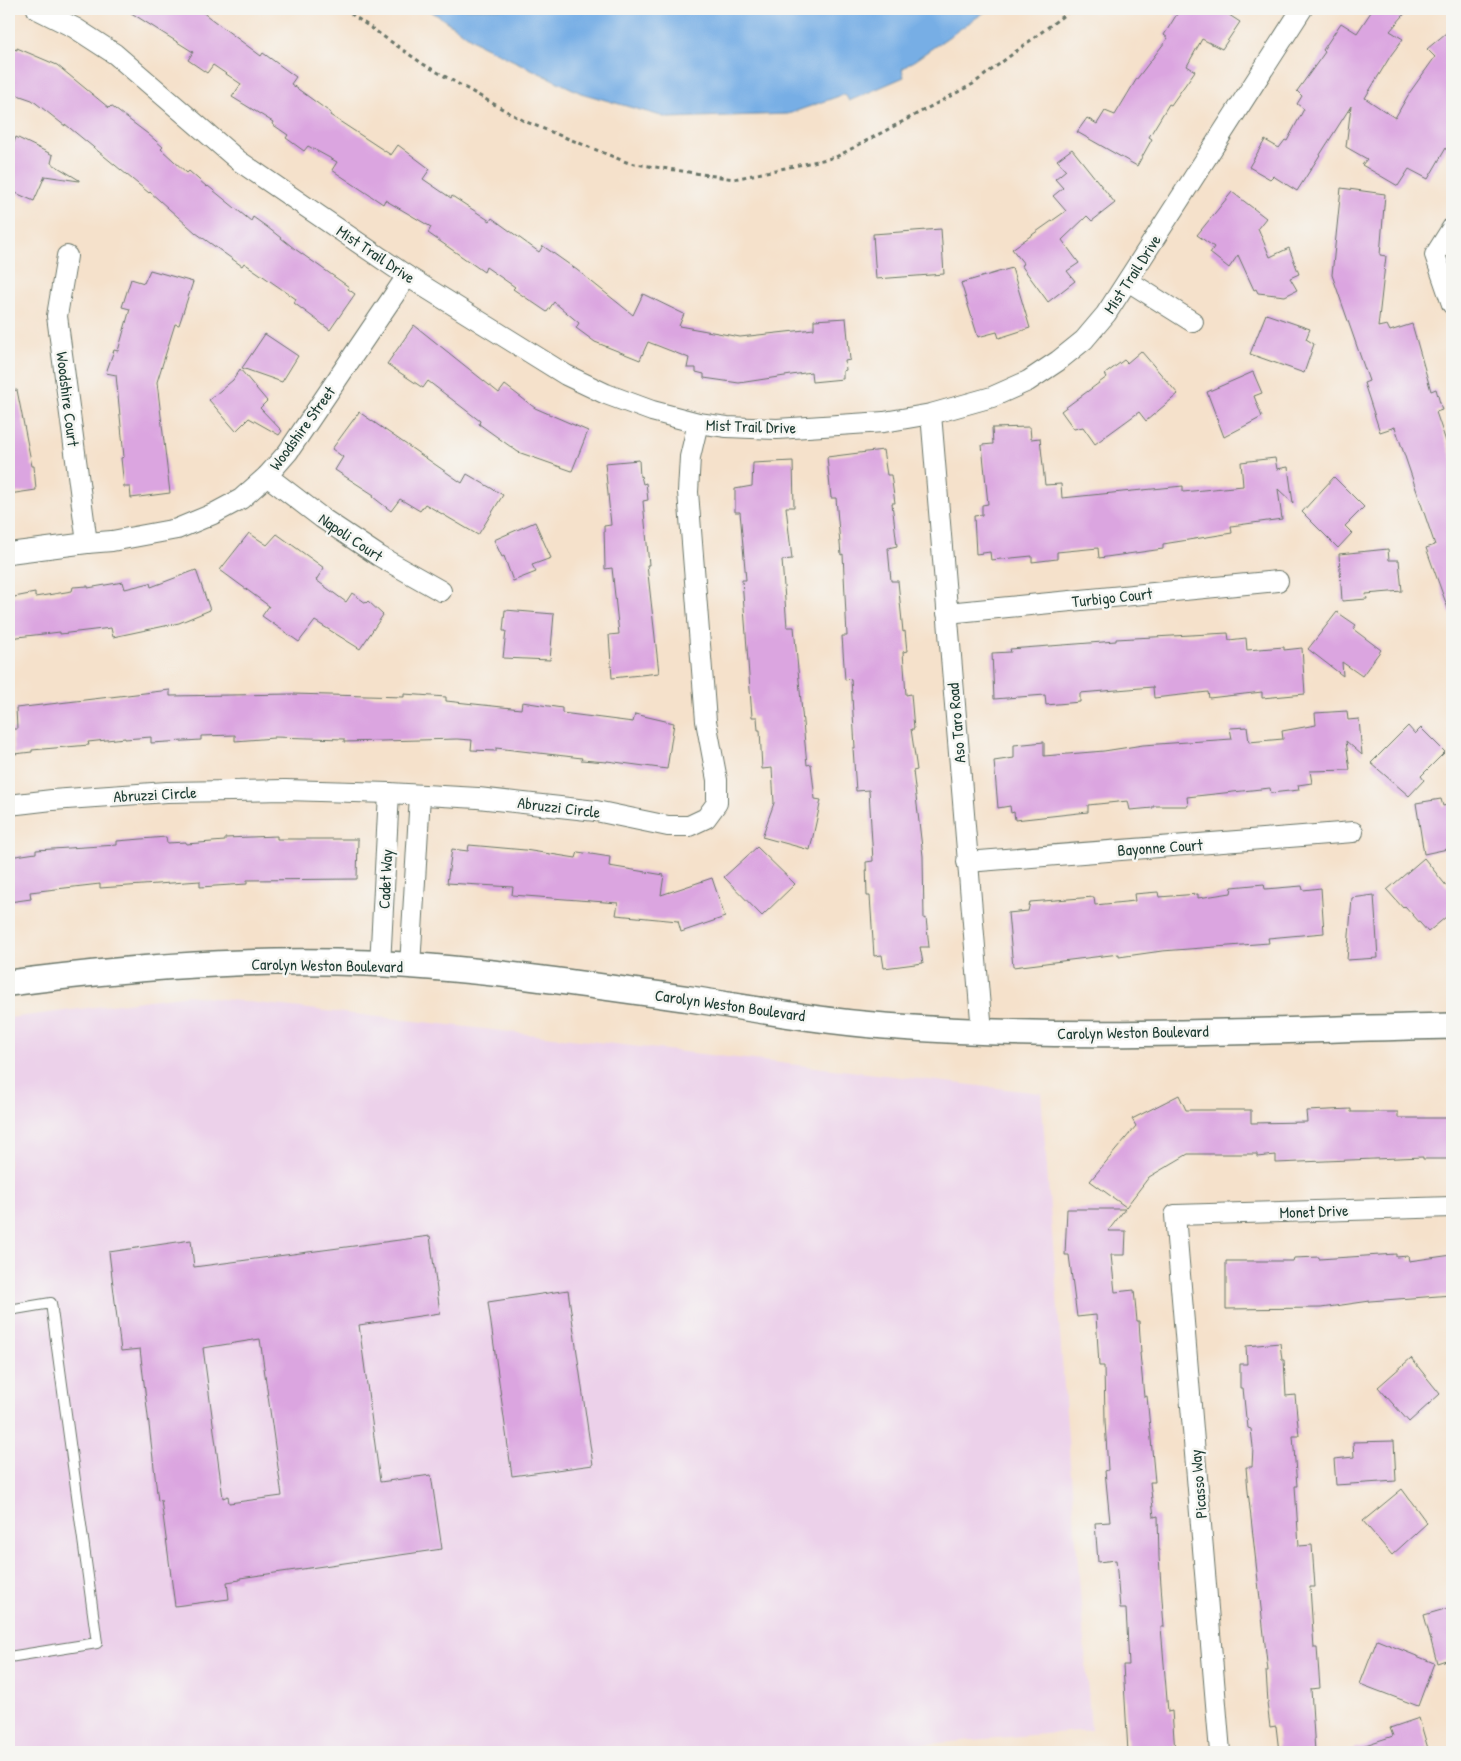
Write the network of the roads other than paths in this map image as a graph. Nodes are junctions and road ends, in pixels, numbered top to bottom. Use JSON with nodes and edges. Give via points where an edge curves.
{"nodes":[{"id":1,"x":37,"y":9,"type":"edge"},
{"id":2,"x":1302,"y":9,"type":"edge"},
{"id":3,"x":1452,"y":228,"type":"edge"},
{"id":4,"x":67,"y":256,"type":"dead end"},
{"id":5,"x":407,"y":276,"type":"junction"},
{"id":6,"x":1128,"y":281,"type":"junction"},
{"id":7,"x":1452,"y":304,"type":"edge"},
{"id":8,"x":1193,"y":322,"type":"dead end"},
{"id":9,"x":931,"y":414,"type":"junction"},
{"id":10,"x":698,"y":424,"type":"junction"},
{"id":11,"x":267,"y":476,"type":"junction"},
{"id":12,"x":87,"y":543,"type":"junction"},
{"id":13,"x":9,"y":553,"type":"edge"},
{"id":14,"x":1278,"y":581,"type":"dead end"},
{"id":15,"x":441,"y":591,"type":"dead end"},
{"id":16,"x":947,"y":613,"type":"junction"},
{"id":17,"x":389,"y":793,"type":"junction"},
{"id":18,"x":420,"y":795,"type":"junction"},
{"id":19,"x":9,"y":805,"type":"edge"},
{"id":20,"x":1353,"y":832,"type":"dead end"},
{"id":21,"x":967,"y":862,"type":"junction"},
{"id":22,"x":380,"y":965,"type":"junction"},
{"id":23,"x":410,"y":966,"type":"junction"},
{"id":24,"x":9,"y":983,"type":"edge"},
{"id":25,"x":1452,"y":1026,"type":"edge"},
{"id":26,"x":982,"y":1032,"type":"junction"},
{"id":27,"x":1452,"y":1207,"type":"edge"},
{"id":28,"x":1175,"y":1215,"type":"joint"},
{"id":29,"x":9,"y":1310,"type":"edge"},
{"id":30,"x":9,"y":1657,"type":"edge"},
{"id":31,"x":1220,"y":1752,"type":"edge"}],
"edges":[{"from":1,"to":5,"type":"street","name":"Mist Trail Drive","via":[[75,28],[115,54],[239,161]]},
{"from":2,"to":6,"type":"street","name":"Mist Trail Drive"},
{"from":3,"to":7,"type":"street","via":[[1435,255]]},
{"from":4,"to":12,"type":"street","name":"Woodshire Court","via":[[57,316]]},
{"from":5,"to":10,"type":"street","name":"Mist Trail Drive","via":[[566,375],[606,394]]},
{"from":5,"to":11,"type":"street","name":"Woodshire Street","via":[[288,452]]},
{"from":6,"to":8,"type":"street"},
{"from":6,"to":9,"type":"street","name":"Mist Trail Drive","via":[[1084,340],[1058,361],[1028,381],[992,397]]},
{"from":9,"to":10,"type":"street","name":"Mist Trail Drive","via":[[884,422],[777,430]]},
{"from":9,"to":16,"type":"street","name":"Aso Taro Road"},
{"from":10,"to":18,"type":"street","name":"Abruzzi Circle","via":[[690,457],[688,492],[706,721],[717,780],[717,803],[706,818],[689,826],[668,826],[596,811]]},
{"from":11,"to":12,"type":"street","name":"Woodshire Street","via":[[241,498],[177,529]]},
{"from":11,"to":15,"type":"street","name":"Napoli Court","via":[[371,551]]},
{"from":12,"to":13,"type":"street","name":"Woodshire Street"},
{"from":14,"to":16,"type":"street","name":"Turbigo Court"},
{"from":16,"to":21,"type":"street","name":"Aso Taro Road"},
{"from":17,"to":18,"type":"street","name":"Abruzzi Circle"},
{"from":17,"to":19,"type":"street","name":"Abruzzi Circle","via":[[285,790],[167,792]]},
{"from":17,"to":22,"type":"street","name":"Cadet Way"},
{"from":18,"to":23,"type":"street","name":"Cadet Way"},
{"from":20,"to":21,"type":"street","name":"Bayonne Court"},
{"from":21,"to":26,"type":"street","name":"Aso Taro Road"},
{"from":22,"to":23,"type":"street","name":"Carolyn Weston Boulevard"},
{"from":22,"to":24,"type":"street","name":"Carolyn Weston Boulevard","via":[[314,962],[212,964],[128,969]]},
{"from":23,"to":26,"type":"street","name":"Carolyn Weston Boulevard","via":[[599,986],[882,1026]]},
{"from":25,"to":26,"type":"street","name":"Carolyn Weston Boulevard","via":[[1098,1034]]},
{"from":27,"to":28,"type":"street","name":"Monet Drive"},
{"from":28,"to":31,"type":"street","name":"Picasso Way"},
{"from":29,"to":30,"type":"lane","via":[[50,1303],[96,1643]]}]}
